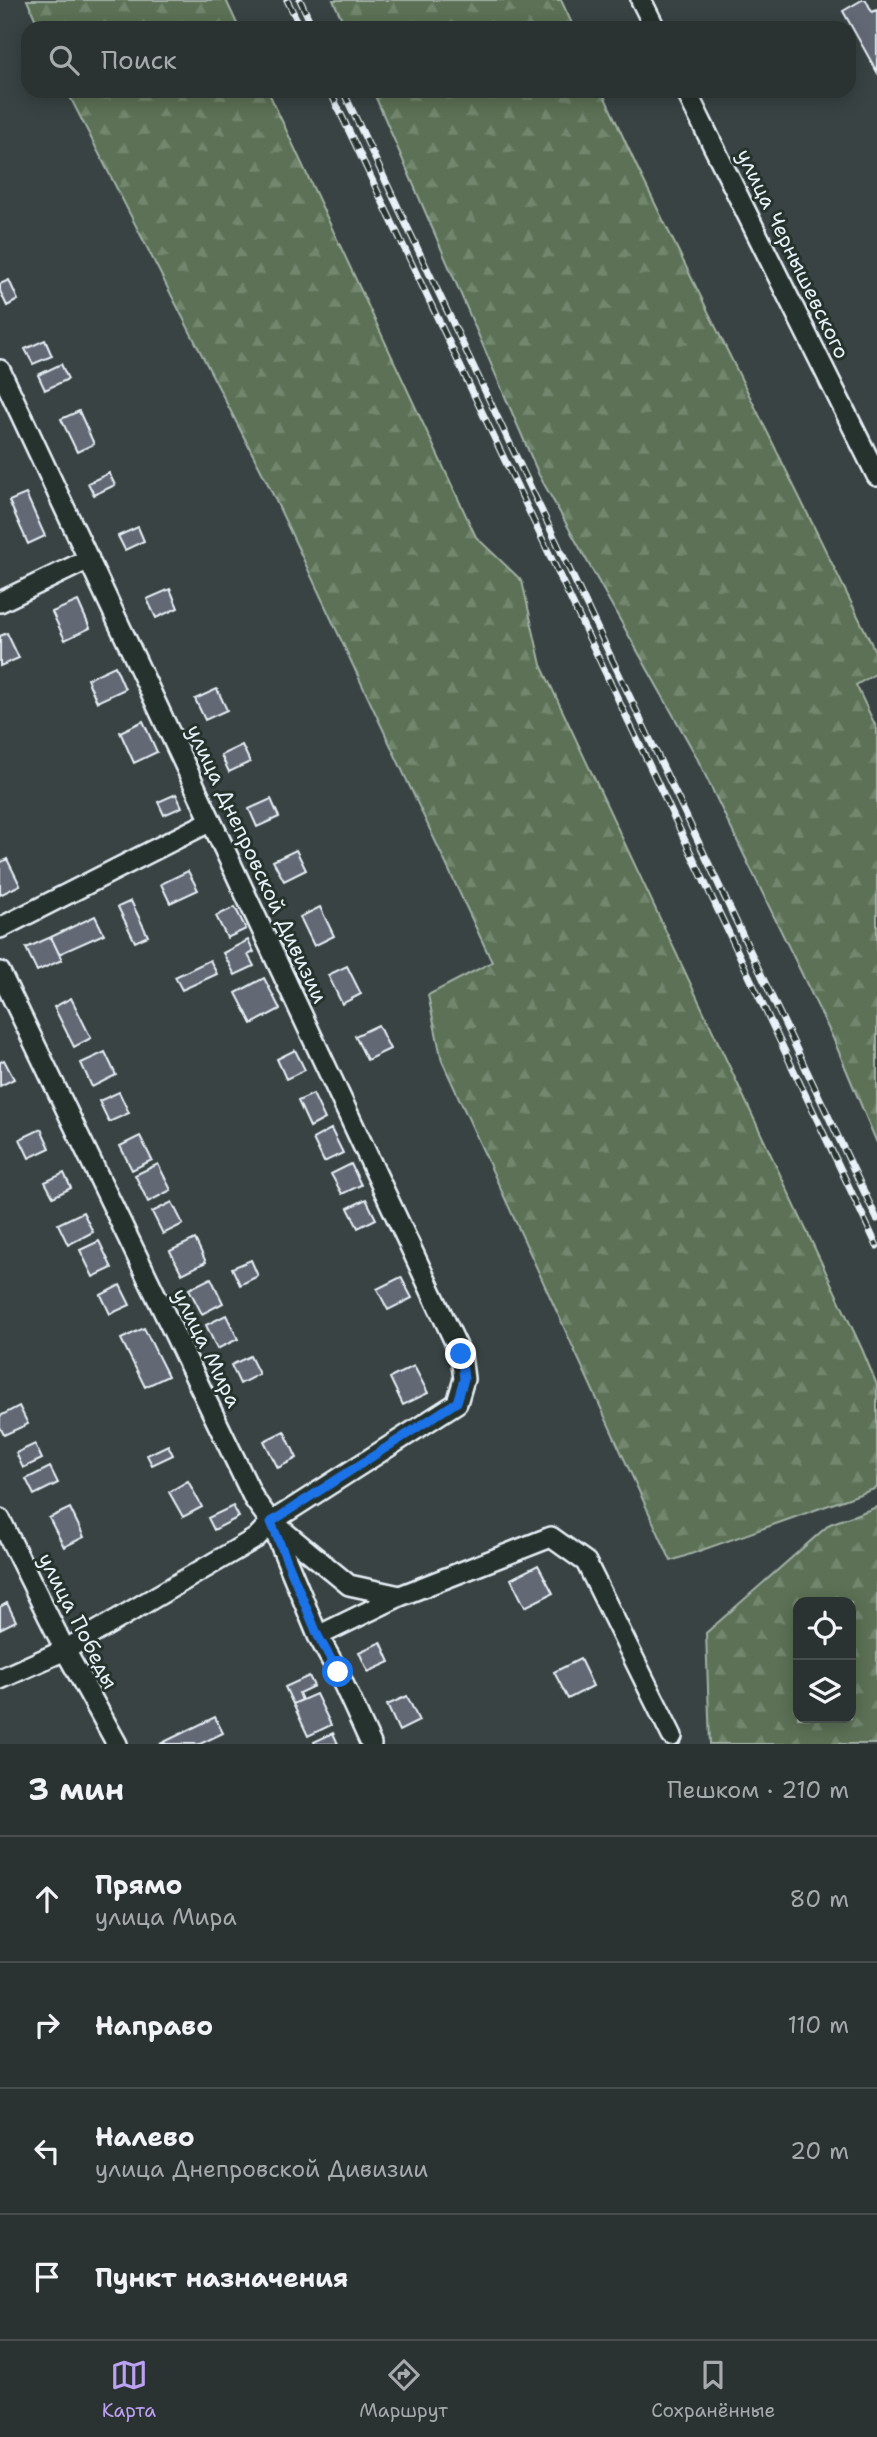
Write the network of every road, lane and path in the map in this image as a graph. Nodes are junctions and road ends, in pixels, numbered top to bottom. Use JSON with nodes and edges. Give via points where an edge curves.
{"nodes":[{"id":1,"x":641,"y":0,"type":"edge"},
{"id":2,"x":652,"y":21,"type":"edge"},
{"id":3,"x":690,"y":98,"type":"edge"},
{"id":4,"x":0,"y":370,"type":"edge"},
{"id":5,"x":877,"y":476,"type":"edge"},
{"id":6,"x":89,"y":559,"type":"junction"},
{"id":7,"x":0,"y":602,"type":"edge"},
{"id":8,"x":211,"y":821,"type":"junction"},
{"id":9,"x":0,"y":928,"type":"edge"},
{"id":10,"x":0,"y":972,"type":"edge"},
{"id":11,"x":0,"y":1518,"type":"edge"},
{"id":12,"x":271,"y":1522,"type":"junction"},
{"id":13,"x":400,"y":1596,"type":"junction"},
{"id":14,"x":318,"y":1636,"type":"junction"},
{"id":15,"x":65,"y":1650,"type":"junction"},
{"id":16,"x":0,"y":1679,"type":"edge"},
{"id":17,"x":672,"y":1736,"type":"dead end"},
{"id":18,"x":117,"y":1744,"type":"edge"},
{"id":19,"x":371,"y":1744,"type":"edge"}],
"edges":[{"from":1,"to":2,"type":"street"},
{"from":3,"to":5,"type":"street","name":"улица Чернышевского"},
{"from":4,"to":6,"type":"street","name":"улица Днепровской Дивизии"},
{"from":6,"to":7,"type":"street"},
{"from":6,"to":8,"type":"street","name":"улица Днепровской Дивизии"},
{"from":8,"to":9,"type":"street"},
{"from":8,"to":12,"type":"street","name":"улица Днепровской Дивизии","via":[[461,1354],[464,1379],[457,1402]]},
{"from":10,"to":12,"type":"street","name":"улица Мира","via":[[254,1499]]},
{"from":11,"to":15,"type":"street","name":"улица Победы"},
{"from":12,"to":13,"type":"street","via":[[349,1585]]},
{"from":12,"to":14,"type":"street","name":"улица Мира"},
{"from":12,"to":15,"type":"street","via":[[256,1538]]},
{"from":13,"to":14,"type":"street"},
{"from":13,"to":17,"type":"street","via":[[551,1537],[586,1562]]},
{"from":14,"to":19,"type":"street","name":"улица Мира"},
{"from":15,"to":16,"type":"street"},
{"from":15,"to":18,"type":"street","name":"улица Победы"}]}
